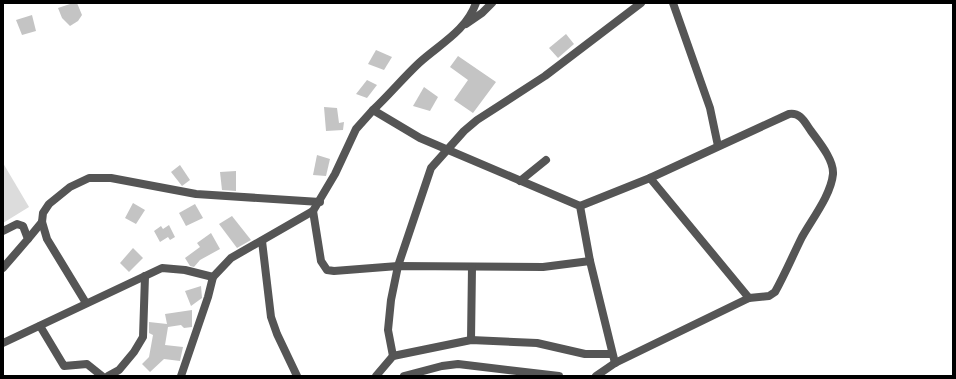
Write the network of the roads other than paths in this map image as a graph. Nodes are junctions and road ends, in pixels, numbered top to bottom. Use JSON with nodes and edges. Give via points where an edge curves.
{"nodes":[{"id":1,"x":476,"y":3,"type":"edge"},
{"id":2,"x":492,"y":3,"type":"edge"},
{"id":3,"x":641,"y":3,"type":"edge"},
{"id":4,"x":673,"y":3,"type":"edge"},
{"id":5,"x":464,"y":24,"type":"junction"},
{"id":6,"x":373,"y":110,"type":"junction"},
{"id":7,"x":718,"y":146,"type":"junction"},
{"id":8,"x":448,"y":150,"type":"junction"},
{"id":9,"x":546,"y":160,"type":"dead end"},
{"id":10,"x":650,"y":178,"type":"junction"},
{"id":11,"x":520,"y":181,"type":"junction"},
{"id":12,"x":320,"y":202,"type":"junction"},
{"id":13,"x":580,"y":206,"type":"junction"},
{"id":14,"x":313,"y":211,"type":"junction"},
{"id":15,"x":42,"y":222,"type":"junction"},
{"id":16,"x":3,"y":230,"type":"edge"},
{"id":17,"x":28,"y":239,"type":"junction"},
{"id":18,"x":262,"y":241,"type":"junction"},
{"id":19,"x":590,"y":262,"type":"junction"},
{"id":20,"x":398,"y":266,"type":"junction"},
{"id":21,"x":472,"y":267,"type":"junction"},
{"id":22,"x":3,"y":268,"type":"edge"},
{"id":23,"x":145,"y":276,"type":"junction"},
{"id":24,"x":213,"y":277,"type":"junction"},
{"id":25,"x":749,"y":298,"type":"junction"},
{"id":26,"x":86,"y":303,"type":"junction"},
{"id":27,"x":40,"y":326,"type":"junction"},
{"id":28,"x":471,"y":340,"type":"junction"},
{"id":29,"x":3,"y":343,"type":"edge"},
{"id":30,"x":612,"y":354,"type":"junction"},
{"id":31,"x":393,"y":356,"type":"junction"},
{"id":32,"x":615,"y":363,"type":"junction"},
{"id":33,"x":102,"y":376,"type":"edge"},
{"id":34,"x":108,"y":376,"type":"edge"},
{"id":35,"x":181,"y":376,"type":"edge"},
{"id":36,"x":297,"y":376,"type":"edge"},
{"id":37,"x":376,"y":376,"type":"edge"},
{"id":38,"x":404,"y":376,"type":"edge"},
{"id":39,"x":559,"y":376,"type":"edge"},
{"id":40,"x":596,"y":376,"type":"edge"}],
"edges":[{"from":1,"to":5,"type":"street"},
{"from":2,"to":5,"type":"street"},
{"from":3,"to":8,"type":"street","via":[[545,76],[477,120]]},
{"from":4,"to":7,"type":"street","via":[[710,108]]},
{"from":5,"to":6,"type":"street"},
{"from":6,"to":8,"type":"street","via":[[420,138]]},
{"from":6,"to":12,"type":"street","via":[[356,129]]},
{"from":7,"to":10,"type":"street"},
{"from":7,"to":25,"type":"street","via":[[794,113],[815,136],[832,167],[833,175],[818,210],[775,292],[769,296]]},
{"from":8,"to":11,"type":"street"},
{"from":8,"to":20,"type":"street","via":[[431,168]]},
{"from":9,"to":11,"type":"street"},
{"from":10,"to":13,"type":"street"},
{"from":10,"to":25,"type":"street"},
{"from":11,"to":13,"type":"street"},
{"from":12,"to":14,"type":"street"},
{"from":12,"to":15,"type":"street","via":[[190,194],[96,177],[81,181],[58,196],[43,213]]},
{"from":13,"to":19,"type":"street"},
{"from":14,"to":18,"type":"street"},
{"from":14,"to":20,"type":"street","via":[[321,261],[328,270],[334,272]]},
{"from":15,"to":17,"type":"street"},
{"from":15,"to":26,"type":"street","via":[[47,239]]},
{"from":16,"to":17,"type":"street","via":[[17,224],[23,226]]},
{"from":17,"to":22,"type":"street"},
{"from":18,"to":24,"type":"street","via":[[231,258]]},
{"from":18,"to":36,"type":"street","via":[[271,317],[276,334]]},
{"from":19,"to":21,"type":"street","via":[[542,267]]},
{"from":19,"to":30,"type":"street"},
{"from":20,"to":21,"type":"street"},
{"from":20,"to":31,"type":"street","via":[[388,330]]},
{"from":21,"to":28,"type":"street"},
{"from":23,"to":24,"type":"street","via":[[162,268],[169,268]]},
{"from":23,"to":26,"type":"street"},
{"from":23,"to":34,"type":"street","via":[[143,337],[119,370]]},
{"from":24,"to":35,"type":"street"},
{"from":25,"to":32,"type":"street"},
{"from":26,"to":27,"type":"street"},
{"from":27,"to":29,"type":"street"},
{"from":27,"to":33,"type":"street","via":[[60,363],[64,366],[87,364]]},
{"from":28,"to":30,"type":"street","via":[[536,343],[585,354]]},
{"from":28,"to":31,"type":"street"},
{"from":30,"to":32,"type":"street"},
{"from":31,"to":37,"type":"street"},
{"from":32,"to":40,"type":"street"},
{"from":38,"to":39,"type":"street","via":[[458,364]]}]}
